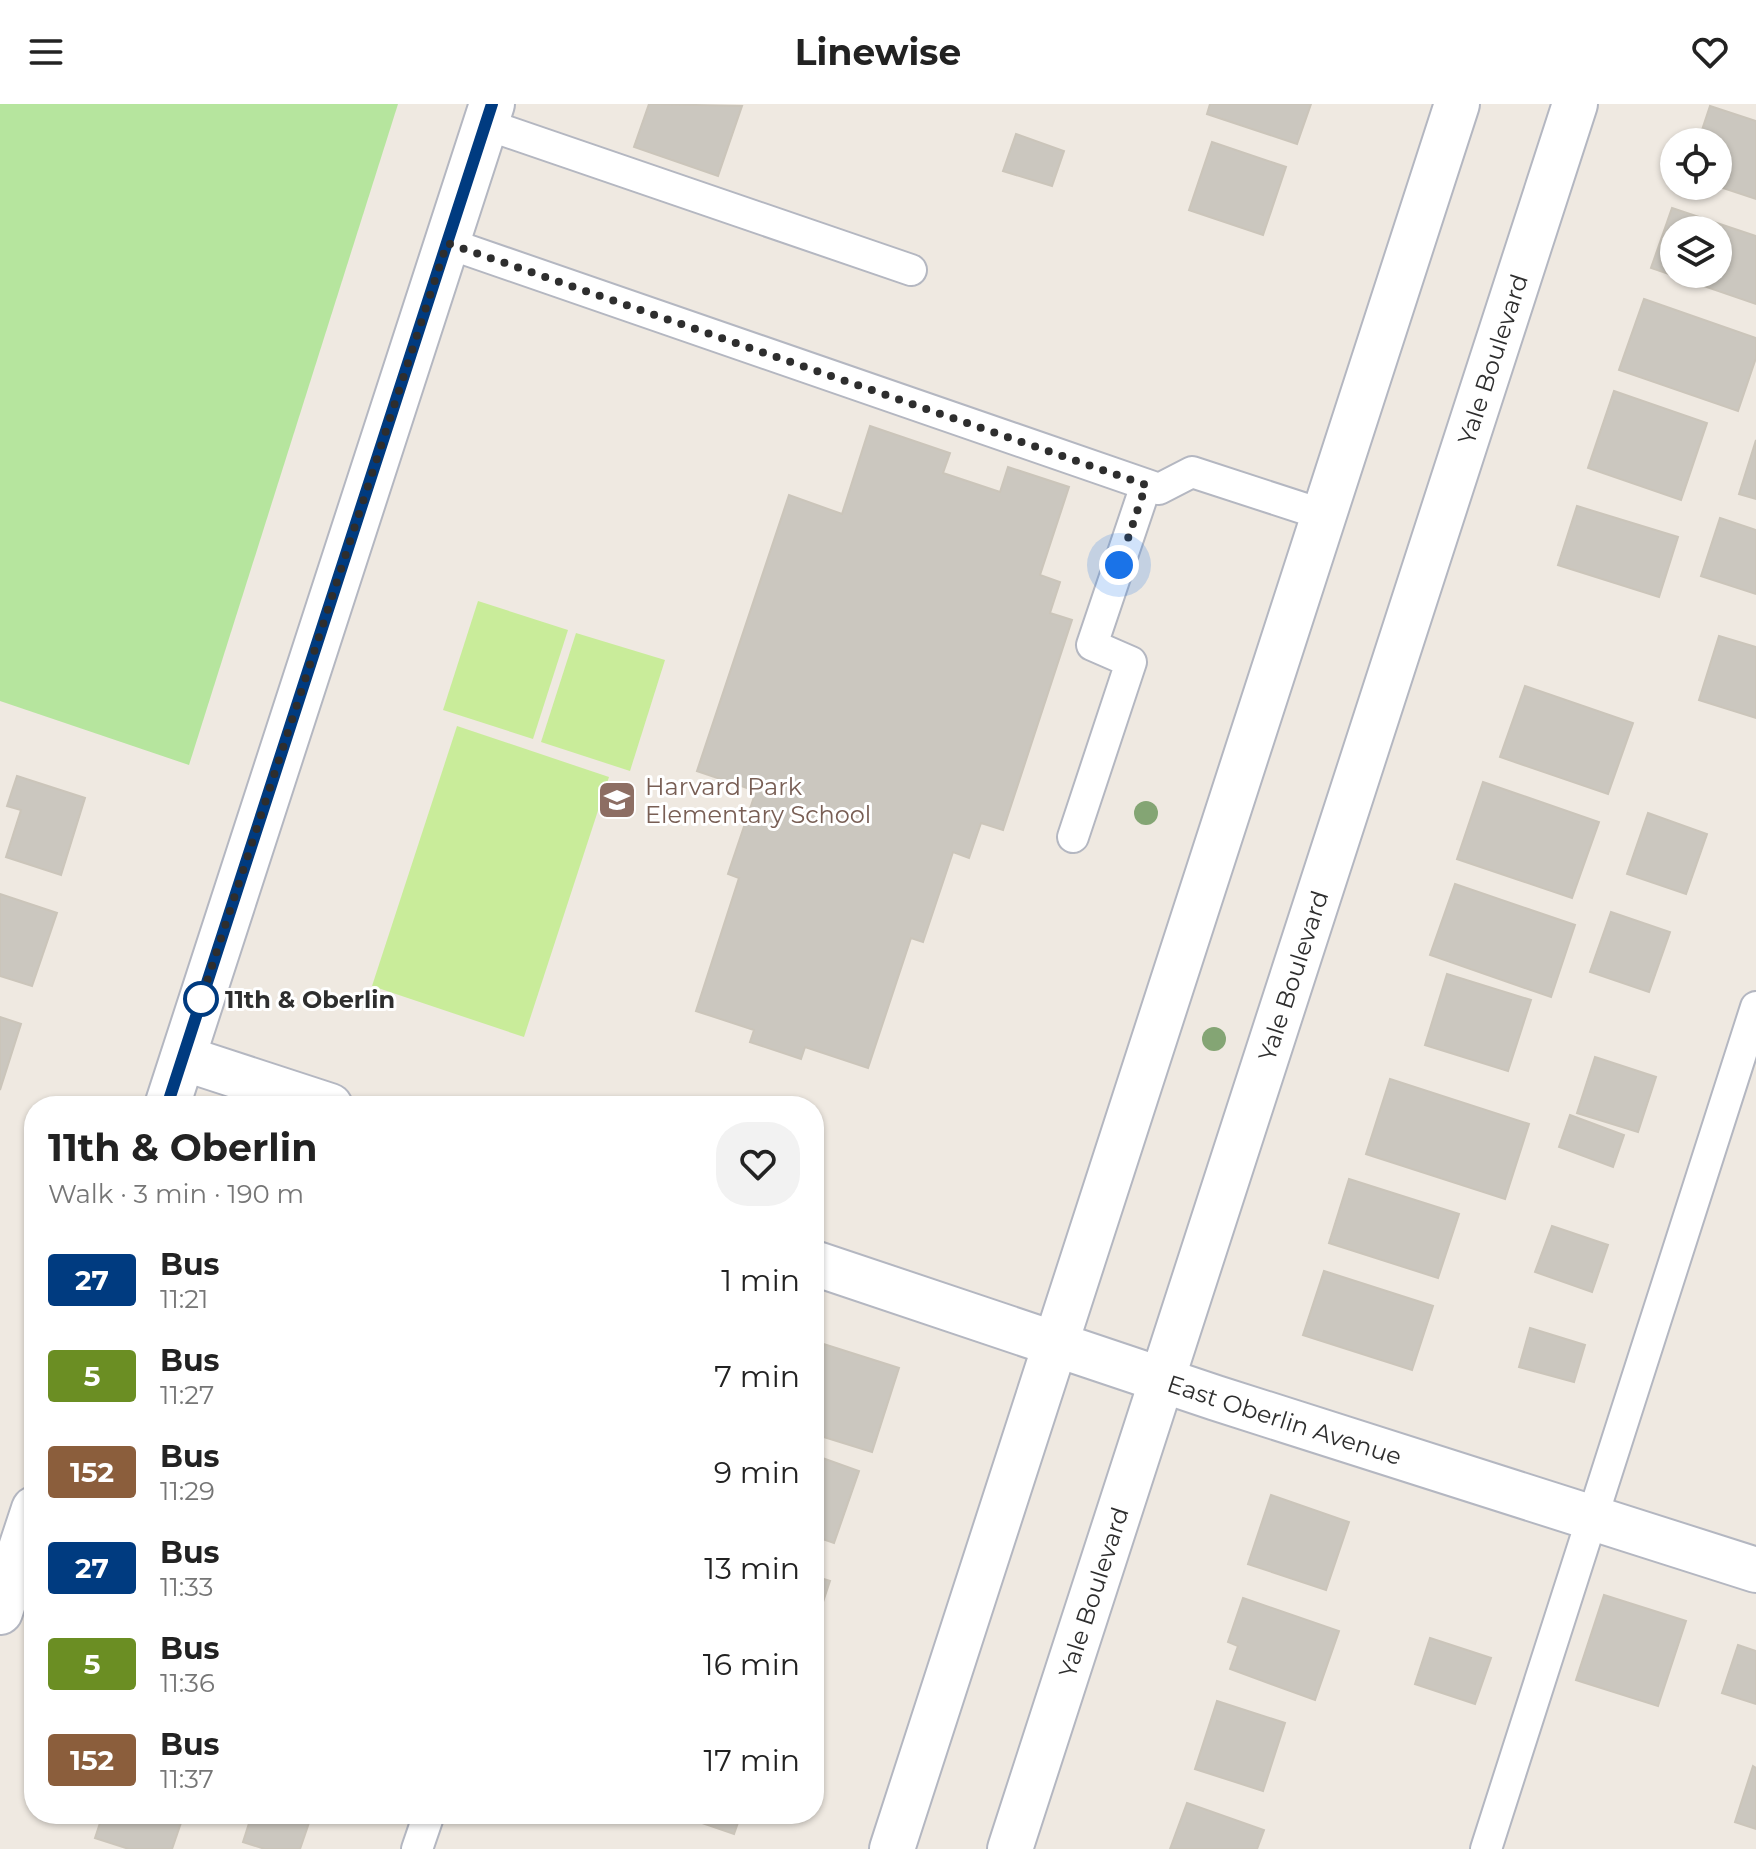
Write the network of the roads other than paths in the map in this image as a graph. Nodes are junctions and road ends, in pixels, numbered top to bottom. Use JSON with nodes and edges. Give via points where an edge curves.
{"nodes":[{"id":1,"x":1457,"y":104,"type":"edge"},
{"id":2,"x":1575,"y":104,"type":"edge"},
{"id":3,"x":489,"y":114,"type":"edge"},
{"id":4,"x":447,"y":243,"type":"junction"},
{"id":5,"x":911,"y":270,"type":"dead end"},
{"id":6,"x":1146,"y":485,"type":"junction"},
{"id":7,"x":1324,"y":515,"type":"junction"},
{"id":8,"x":1073,"y":837,"type":"dead end"},
{"id":9,"x":1756,"y":1007,"type":"edge"},
{"id":10,"x":183,"y":1058,"type":"junction"},
{"id":11,"x":170,"y":1096,"type":"edge"},
{"id":12,"x":299,"y":1096,"type":"edge"},
{"id":13,"x":824,"y":1266,"type":"edge"},
{"id":14,"x":1055,"y":1342,"type":"junction"},
{"id":15,"x":1162,"y":1379,"type":"junction"},
{"id":16,"x":1592,"y":1517,"type":"junction"},
{"id":17,"x":24,"y":1539,"type":"edge"},
{"id":18,"x":1756,"y":1570,"type":"edge"},
{"id":19,"x":0,"y":1612,"type":"edge"},
{"id":20,"x":426,"y":1824,"type":"edge"},
{"id":21,"x":417,"y":1849,"type":"edge"},
{"id":22,"x":892,"y":1849,"type":"edge"},
{"id":23,"x":1010,"y":1849,"type":"edge"},
{"id":24,"x":1486,"y":1849,"type":"edge"}],
"edges":[{"from":1,"to":7,"type":"street"},
{"from":2,"to":15,"type":"street","name":"Yale Boulevard"},
{"from":3,"to":4,"type":"street"},
{"from":3,"to":5,"type":"lane"},
{"from":4,"to":6,"type":"lane"},
{"from":4,"to":10,"type":"street"},
{"from":6,"to":7,"type":"lane","via":[[1159,489],[1192,472]]},
{"from":6,"to":8,"type":"lane","via":[[1092,645],[1131,662]]},
{"from":7,"to":14,"type":"street"},
{"from":9,"to":16,"type":"lane"},
{"from":10,"to":11,"type":"street"},
{"from":10,"to":12,"type":"street"},
{"from":13,"to":14,"type":"street","name":"East Oberlin Avenue"},
{"from":14,"to":15,"type":"street","name":"East Oberlin Avenue"},
{"from":14,"to":22,"type":"street"},
{"from":15,"to":16,"type":"street","name":"East Oberlin Avenue"},
{"from":15,"to":23,"type":"street","name":"Yale Boulevard"},
{"from":16,"to":18,"type":"street","name":"East Oberlin Avenue"},
{"from":16,"to":24,"type":"lane"},
{"from":17,"to":19,"type":"street"},
{"from":20,"to":21,"type":"lane"}]}
